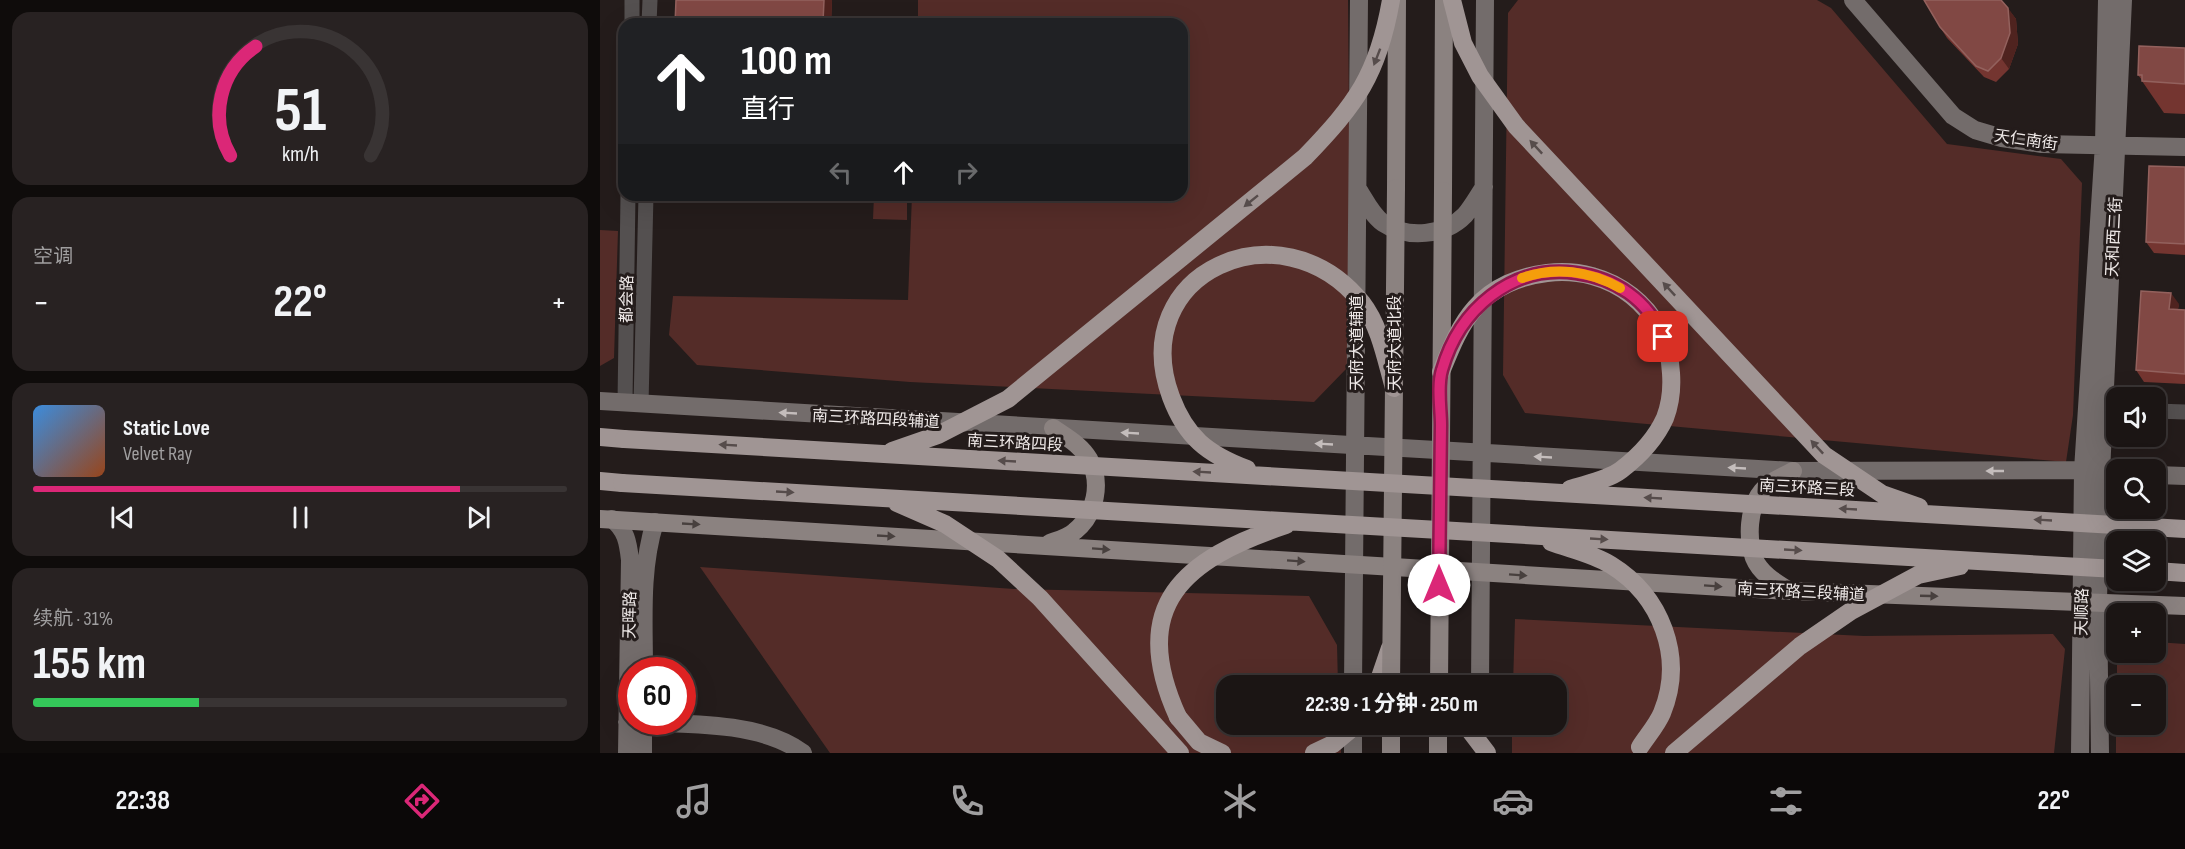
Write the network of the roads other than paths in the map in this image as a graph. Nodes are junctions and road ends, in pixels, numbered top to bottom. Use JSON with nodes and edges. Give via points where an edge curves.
{"nodes":[{"id":1,"x":632,"y":0,"type":"edge"},
{"id":2,"x":650,"y":0,"type":"edge"},
{"id":3,"x":1359,"y":0,"type":"edge"},
{"id":4,"x":1392,"y":0,"type":"edge"},
{"id":5,"x":1397,"y":0,"type":"edge"},
{"id":6,"x":1444,"y":0,"type":"edge"},
{"id":7,"x":1452,"y":0,"type":"edge"},
{"id":8,"x":1485,"y":0,"type":"edge"},
{"id":9,"x":1853,"y":0,"type":"edge"},
{"id":10,"x":2107,"y":0,"type":"edge"},
{"id":11,"x":2123,"y":0,"type":"edge"},
{"id":12,"x":632,"y":18,"type":"edge"},
{"id":13,"x":649,"y":18,"type":"edge"},
{"id":14,"x":2111,"y":144,"type":"junction"},
{"id":15,"x":2185,"y":147,"type":"edge"},
{"id":16,"x":1358,"y":187,"type":"junction"},
{"id":17,"x":1484,"y":187,"type":"junction"},
{"id":18,"x":628,"y":201,"type":"edge"},
{"id":19,"x":646,"y":201,"type":"edge"},
{"id":20,"x":1441,"y":372,"type":"junction"},
{"id":21,"x":1394,"y":388,"type":"junction"},
{"id":22,"x":600,"y":401,"type":"edge"},
{"id":23,"x":633,"y":403,"type":"junction"},
{"id":24,"x":2104,"y":408,"type":"edge"},
{"id":25,"x":2166,"y":411,"type":"edge"},
{"id":26,"x":2185,"y":412,"type":"edge"},
{"id":27,"x":1053,"y":428,"type":"junction"},
{"id":28,"x":600,"y":437,"type":"edge"},
{"id":29,"x":1356,"y":446,"type":"junction"},
{"id":30,"x":1483,"y":453,"type":"junction"},
{"id":31,"x":884,"y":454,"type":"junction"},
{"id":32,"x":1793,"y":471,"type":"junction"},
{"id":33,"x":2100,"y":472,"type":"edge"},
{"id":34,"x":2166,"y":475,"type":"edge"},
{"id":35,"x":1267,"y":476,"type":"junction"},
{"id":36,"x":2185,"y":476,"type":"edge"},
{"id":37,"x":600,"y":481,"type":"edge"},
{"id":38,"x":1428,"y":485,"type":"joint"},
{"id":39,"x":1555,"y":492,"type":"junction"},
{"id":40,"x":885,"y":498,"type":"junction"},
{"id":41,"x":1941,"y":515,"type":"junction"},
{"id":42,"x":606,"y":519,"type":"edge"},
{"id":43,"x":655,"y":522,"type":"junction"},
{"id":44,"x":1297,"y":522,"type":"junction"},
{"id":45,"x":2185,"y":528,"type":"edge"},
{"id":46,"x":1532,"y":535,"type":"junction"},
{"id":47,"x":1046,"y":545,"type":"junction"},
{"id":48,"x":1979,"y":561,"type":"junction"},
{"id":49,"x":1354,"y":564,"type":"junction"},
{"id":50,"x":2106,"y":568,"type":"edge"},
{"id":51,"x":1482,"y":572,"type":"junction"},
{"id":52,"x":2166,"y":572,"type":"edge"},
{"id":53,"x":2185,"y":573,"type":"edge"},
{"id":54,"x":1790,"y":591,"type":"junction"},
{"id":55,"x":2089,"y":601,"type":"junction"},
{"id":56,"x":2185,"y":606,"type":"edge"},
{"id":57,"x":1392,"y":644,"type":"junction"},
{"id":58,"x":635,"y":657,"type":"edge"},
{"id":59,"x":644,"y":657,"type":"edge"},
{"id":60,"x":1439,"y":657,"type":"junction"},
{"id":61,"x":1353,"y":675,"type":"edge"},
{"id":62,"x":1381,"y":675,"type":"edge"},
{"id":63,"x":1391,"y":675,"type":"edge"},
{"id":64,"x":1438,"y":675,"type":"edge"},
{"id":65,"x":1445,"y":675,"type":"edge"},
{"id":66,"x":1480,"y":675,"type":"edge"},
{"id":67,"x":696,"y":726,"type":"edge"},
{"id":68,"x":633,"y":735,"type":"edge"},
{"id":69,"x":640,"y":735,"type":"edge"},
{"id":70,"x":1343,"y":735,"type":"edge"},
{"id":71,"x":1354,"y":735,"type":"edge"},
{"id":72,"x":1391,"y":735,"type":"edge"},
{"id":73,"x":1438,"y":735,"type":"edge"},
{"id":74,"x":1473,"y":735,"type":"edge"},
{"id":75,"x":1480,"y":735,"type":"edge"},
{"id":76,"x":627,"y":753,"type":"edge"},
{"id":77,"x":643,"y":753,"type":"edge"},
{"id":78,"x":803,"y":753,"type":"edge"},
{"id":79,"x":1180,"y":753,"type":"edge"},
{"id":80,"x":1222,"y":753,"type":"edge"},
{"id":81,"x":1314,"y":753,"type":"edge"},
{"id":82,"x":1353,"y":753,"type":"edge"},
{"id":83,"x":1391,"y":753,"type":"edge"},
{"id":84,"x":1438,"y":753,"type":"edge"},
{"id":85,"x":1479,"y":753,"type":"edge"},
{"id":86,"x":1487,"y":753,"type":"edge"},
{"id":87,"x":1633,"y":753,"type":"edge"},
{"id":88,"x":1674,"y":753,"type":"edge"},
{"id":89,"x":2080,"y":753,"type":"edge"},
{"id":90,"x":2100,"y":753,"type":"edge"}],
"edges":[{"from":1,"to":12,"type":"street"},
{"from":2,"to":13,"type":"street"},
{"from":3,"to":16,"type":"street","name":"天府大道辅道"},
{"from":4,"to":31,"type":"highway","one_way":true,"bridge":true,"via":[[1385,38],[1370,76],[1344,117],[1305,157],[1008,399],[938,435]]},
{"from":5,"to":21,"type":"main road","name":"天府大道北段","bridge":true},
{"from":6,"to":20,"type":"main road","bridge":true},
{"from":41,"to":7,"type":"highway","one_way":true,"bridge":true,"via":[[1882,494],[1824,455],[1516,126],[1480,76],[1463,43]]},
{"from":8,"to":17,"type":"street"},
{"from":9,"to":14,"type":"street","name":"天仁南街","via":[[1953,116],[1975,130],[2042,144]]},
{"from":10,"to":14,"type":"street","name":"天和西二街"},
{"from":11,"to":14,"type":"street","name":"天和西二街"},
{"from":14,"to":15,"type":"street","name":"天仁南街"},
{"from":14,"to":24,"type":"street","name":"天和西二街"},
{"from":16,"to":17,"type":"street","via":[[1368,207],[1382,222],[1405,232],[1426,233],[1450,226],[1466,214]]},
{"from":16,"to":29,"type":"street","name":"天府大道辅道"},
{"from":17,"to":30,"type":"street"},
{"from":18,"to":23,"type":"street","name":"都会路"},
{"from":19,"to":23,"type":"street","name":"都会路"},
{"from":20,"to":39,"type":"highway","bridge":true,"via":[[1475,307],[1504,284],[1531,274],[1563,271],[1599,276],[1632,294],[1656,320],[1670,354],[1672,385],[1665,417],[1648,443],[1619,471]]},
{"from":20,"to":60,"type":"main road","bridge":true},
{"from":21,"to":35,"type":"highway","bridge":true,"via":[[1376,328],[1362,303],[1335,276],[1312,262],[1282,254],[1223,261],[1198,279],[1167,323],[1161,353],[1165,380],[1174,405],[1200,445],[1218,458]]},
{"from":21,"to":57,"type":"main road","name":"天府大道北段","bridge":true},
{"from":22,"to":23,"type":"street","name":"南三环路四段辅道"},
{"from":27,"to":23,"type":"street","name":"南三环路四段辅道","one_way":true},
{"from":24,"to":33,"type":"street","name":"天和西二街"},
{"from":25,"to":26,"type":"street"},
{"from":29,"to":27,"type":"street","name":"南三环路四段辅道","one_way":true},
{"from":27,"to":47,"type":"main road","via":[[1089,459],[1096,480],[1095,499],[1086,520],[1074,532]]},
{"from":31,"to":28,"type":"highway","name":"南三环路四段","one_way":true,"bridge":true},
{"from":29,"to":30,"type":"street","name":"南三环路四段辅道"},
{"from":29,"to":49,"type":"street","name":"天府大道辅道"},
{"from":32,"to":30,"type":"street","one_way":true},
{"from":30,"to":51,"type":"street"},
{"from":35,"to":31,"type":"highway","name":"南三环路四段","one_way":true,"bridge":true},
{"from":33,"to":32,"type":"street","one_way":true},
{"from":32,"to":54,"type":"main road","via":[[1761,492],[1752,513],[1750,532],[1755,559],[1770,578]]},
{"from":33,"to":55,"type":"street","name":"天顺路"},
{"from":34,"to":36,"type":"street"},
{"from":35,"to":38,"type":"highway","name":"南三环路四段","bridge":true},
{"from":37,"to":40,"type":"highway","one_way":true,"bridge":true},
{"from":38,"to":39,"type":"highway","name":"南三环路三段","bridge":true},
{"from":41,"to":39,"type":"highway","name":"南三环路三段","one_way":true,"bridge":true},
{"from":40,"to":44,"type":"highway","bridge":true},
{"from":40,"to":79,"type":"highway","bridge":true,"via":[[945,524],[998,559],[1040,598]]},
{"from":45,"to":41,"type":"highway","name":"南三环路三段","one_way":true,"bridge":true},
{"from":42,"to":43,"type":"main road","name":"南三环路三段辅道"},
{"from":42,"to":58,"type":"street","name":"天晖路","via":[[622,527],[629,551]]},
{"from":43,"to":47,"type":"main road","name":"南三环路三段辅道","one_way":true},
{"from":43,"to":59,"type":"street","name":"天晖路","via":[[645,561]]},
{"from":44,"to":46,"type":"highway","bridge":true},
{"from":44,"to":80,"type":"highway","bridge":true,"via":[[1226,548],[1198,566],[1182,581],[1166,607],[1158,657],[1164,687],[1178,717],[1199,742]]},
{"from":46,"to":48,"type":"highway","one_way":true,"bridge":true},
{"from":46,"to":87,"type":"highway","bridge":true,"via":[[1610,564],[1644,591],[1659,614],[1669,645],[1671,678],[1662,713]]},
{"from":47,"to":49,"type":"main road","name":"南三环路三段辅道","one_way":true},
{"from":48,"to":50,"type":"highway","bridge":true},
{"from":48,"to":88,"type":"highway","bridge":true,"via":[[1918,575],[1851,611],[1800,646]]},
{"from":49,"to":51,"type":"main road","name":"南三环路三段辅道"},
{"from":49,"to":61,"type":"street","name":"天府大道辅道"},
{"from":51,"to":54,"type":"main road","name":"南三环路三段辅道","one_way":true},
{"from":51,"to":66,"type":"street"},
{"from":52,"to":53,"type":"highway"},
{"from":54,"to":55,"type":"main road","name":"南三环路三段辅道","one_way":true},
{"from":55,"to":56,"type":"main road","name":"南三环路三段辅道"},
{"from":55,"to":89,"type":"street","name":"天顺路"},
{"from":55,"to":90,"type":"street","name":"天顺路"},
{"from":57,"to":62,"type":"highway","bridge":true},
{"from":57,"to":63,"type":"main road","name":"天府大道北段","bridge":true},
{"from":60,"to":64,"type":"main road","bridge":true},
{"from":60,"to":65,"type":"highway","bridge":true},
{"from":67,"to":78,"type":"street","via":[[771,736]]},
{"from":68,"to":76,"type":"street","name":"天晖路"},
{"from":69,"to":77,"type":"street","name":"天晖路"},
{"from":70,"to":81,"type":"highway","bridge":true},
{"from":71,"to":82,"type":"street"},
{"from":72,"to":83,"type":"main road"},
{"from":73,"to":84,"type":"main road"},
{"from":74,"to":86,"type":"highway","bridge":true},
{"from":75,"to":85,"type":"street"}]}
